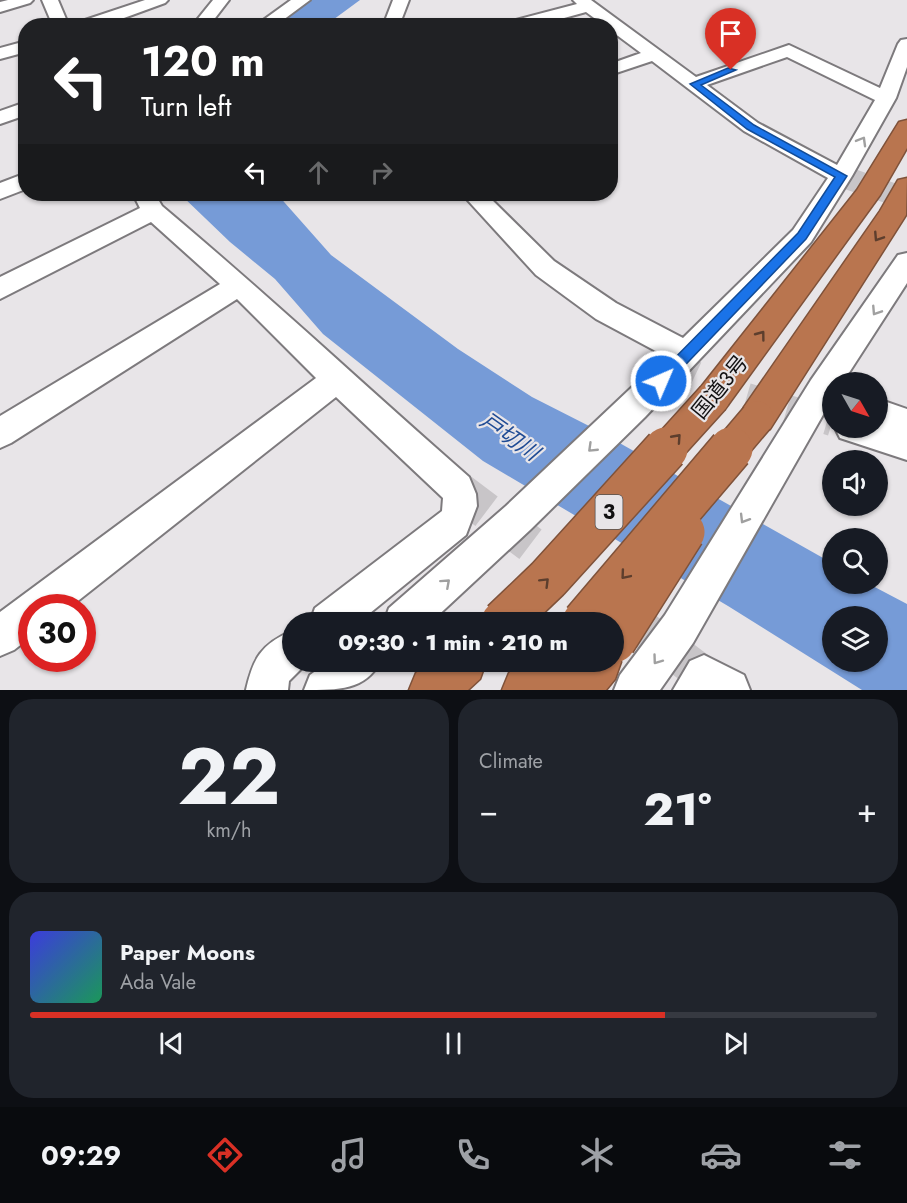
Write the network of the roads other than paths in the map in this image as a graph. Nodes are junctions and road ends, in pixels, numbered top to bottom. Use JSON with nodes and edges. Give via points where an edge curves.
{"nodes":[{"id":1,"x":24,"y":0,"type":"edge"},
{"id":2,"x":50,"y":0,"type":"edge"},
{"id":3,"x":160,"y":0,"type":"edge"},
{"id":4,"x":221,"y":0,"type":"edge"},
{"id":5,"x":302,"y":0,"type":"edge"},
{"id":6,"x":401,"y":0,"type":"edge"},
{"id":7,"x":585,"y":3,"type":"edge"},
{"id":8,"x":0,"y":8,"type":"edge"},
{"id":9,"x":58,"y":18,"type":"edge"},
{"id":10,"x":108,"y":18,"type":"edge"},
{"id":11,"x":206,"y":18,"type":"edge"},
{"id":12,"x":275,"y":18,"type":"edge"},
{"id":13,"x":394,"y":18,"type":"edge"},
{"id":14,"x":539,"y":18,"type":"edge"},
{"id":15,"x":606,"y":18,"type":"edge"},
{"id":16,"x":618,"y":27,"type":"edge"},
{"id":17,"x":907,"y":44,"type":"edge"},
{"id":18,"x":18,"y":48,"type":"edge"},
{"id":19,"x":0,"y":54,"type":"edge"},
{"id":20,"x":656,"y":54,"type":"junction"},
{"id":21,"x":618,"y":67,"type":"edge"},
{"id":22,"x":694,"y":84,"type":"junction"},
{"id":23,"x":886,"y":98,"type":"junction"},
{"id":24,"x":18,"y":111,"type":"edge"},
{"id":25,"x":0,"y":118,"type":"edge"},
{"id":26,"x":907,"y":127,"type":"edge"},
{"id":27,"x":841,"y":176,"type":"junction"},
{"id":28,"x":18,"y":184,"type":"edge"},
{"id":29,"x":907,"y":186,"type":"edge"},
{"id":30,"x":0,"y":192,"type":"edge"},
{"id":31,"x":479,"y":201,"type":"edge"},
{"id":32,"x":149,"y":202,"type":"edge"},
{"id":33,"x":907,"y":262,"type":"edge"},
{"id":34,"x":239,"y":285,"type":"junction"},
{"id":35,"x":0,"y":288,"type":"edge"},
{"id":36,"x":678,"y":359,"type":"junction"},
{"id":37,"x":839,"y":372,"type":"edge"},
{"id":38,"x":339,"y":378,"type":"junction"},
{"id":39,"x":822,"y":399,"type":"edge"},
{"id":40,"x":888,"y":416,"type":"edge"},
{"id":41,"x":907,"y":423,"type":"edge"},
{"id":42,"x":751,"y":425,"type":"junction"},
{"id":43,"x":0,"y":433,"type":"edge"},
{"id":44,"x":884,"y":438,"type":"edge"},
{"id":45,"x":907,"y":445,"type":"edge"},
{"id":46,"x":56,"y":594,"type":"edge"},
{"id":47,"x":342,"y":612,"type":"edge"},
{"id":48,"x":414,"y":612,"type":"edge"},
{"id":49,"x":513,"y":612,"type":"edge"},
{"id":50,"x":592,"y":612,"type":"edge"},
{"id":51,"x":18,"y":622,"type":"edge"},
{"id":52,"x":624,"y":625,"type":"edge"},
{"id":53,"x":0,"y":636,"type":"edge"},
{"id":54,"x":282,"y":660,"type":"edge"},
{"id":55,"x":348,"y":672,"type":"edge"},
{"id":56,"x":453,"y":672,"type":"edge"},
{"id":57,"x":542,"y":672,"type":"edge"},
{"id":58,"x":590,"y":672,"type":"edge"},
{"id":59,"x":267,"y":690,"type":"edge"},
{"id":60,"x":325,"y":690,"type":"edge"},
{"id":61,"x":434,"y":690,"type":"edge"},
{"id":62,"x":526,"y":690,"type":"edge"},
{"id":63,"x":576,"y":690,"type":"edge"},
{"id":64,"x":635,"y":690,"type":"edge"},
{"id":65,"x":694,"y":690,"type":"edge"},
{"id":66,"x":729,"y":690,"type":"edge"}],
"edges":[{"from":1,"to":8,"type":"street"},
{"from":2,"to":9,"type":"street"},
{"from":3,"to":10,"type":"street"},
{"from":4,"to":11,"type":"street"},
{"from":5,"to":12,"type":"street"},
{"from":6,"to":13,"type":"street"},
{"from":7,"to":14,"type":"street"},
{"from":7,"to":15,"type":"street"},
{"from":16,"to":20,"type":"street"},
{"from":17,"to":23,"type":"street"},
{"from":18,"to":19,"type":"street"},
{"from":20,"to":21,"type":"street"},
{"from":20,"to":22,"type":"street"},
{"from":22,"to":23,"type":"street","via":[[789,50]]},
{"from":22,"to":27,"type":"street","via":[[751,127]]},
{"from":27,"to":23,"type":"street","one_way":true},
{"from":24,"to":25,"type":"street"},
{"from":49,"to":26,"type":"highway","name":"国道3号","number":"3","one_way":true,"bridge":true,"via":[[713,398],[867,195]]},
{"from":27,"to":36,"type":"street","via":[[802,236]]},
{"from":28,"to":30,"type":"street"},
{"from":29,"to":42,"type":"highway","number":"3","one_way":true,"via":[[892,215]]},
{"from":31,"to":36,"type":"street","via":[[545,268]]},
{"from":32,"to":34,"type":"street"},
{"from":32,"to":35,"type":"street"},
{"from":33,"to":37,"type":"street","one_way":true},
{"from":34,"to":38,"type":"street"},
{"from":34,"to":43,"type":"street"},
{"from":36,"to":48,"type":"street","via":[[634,407]]},
{"from":38,"to":46,"type":"street"},
{"from":38,"to":47,"type":"street","via":[[457,489],[461,500],[454,523]]},
{"from":39,"to":64,"type":"street","one_way":true,"via":[[774,469],[679,629]]},
{"from":40,"to":41,"type":"street"},
{"from":42,"to":50,"type":"highway","number":"3","one_way":true,"bridge":true},
{"from":42,"to":52,"type":"highway","bridge":true},
{"from":44,"to":45,"type":"street"},
{"from":51,"to":53,"type":"street"},
{"from":54,"to":59,"type":"street","via":[[272,670]]},
{"from":55,"to":60,"type":"street"},
{"from":56,"to":61,"type":"highway"},
{"from":57,"to":62,"type":"highway"},
{"from":58,"to":63,"type":"highway"},
{"from":65,"to":66,"type":"street","via":[[704,675]]}]}
